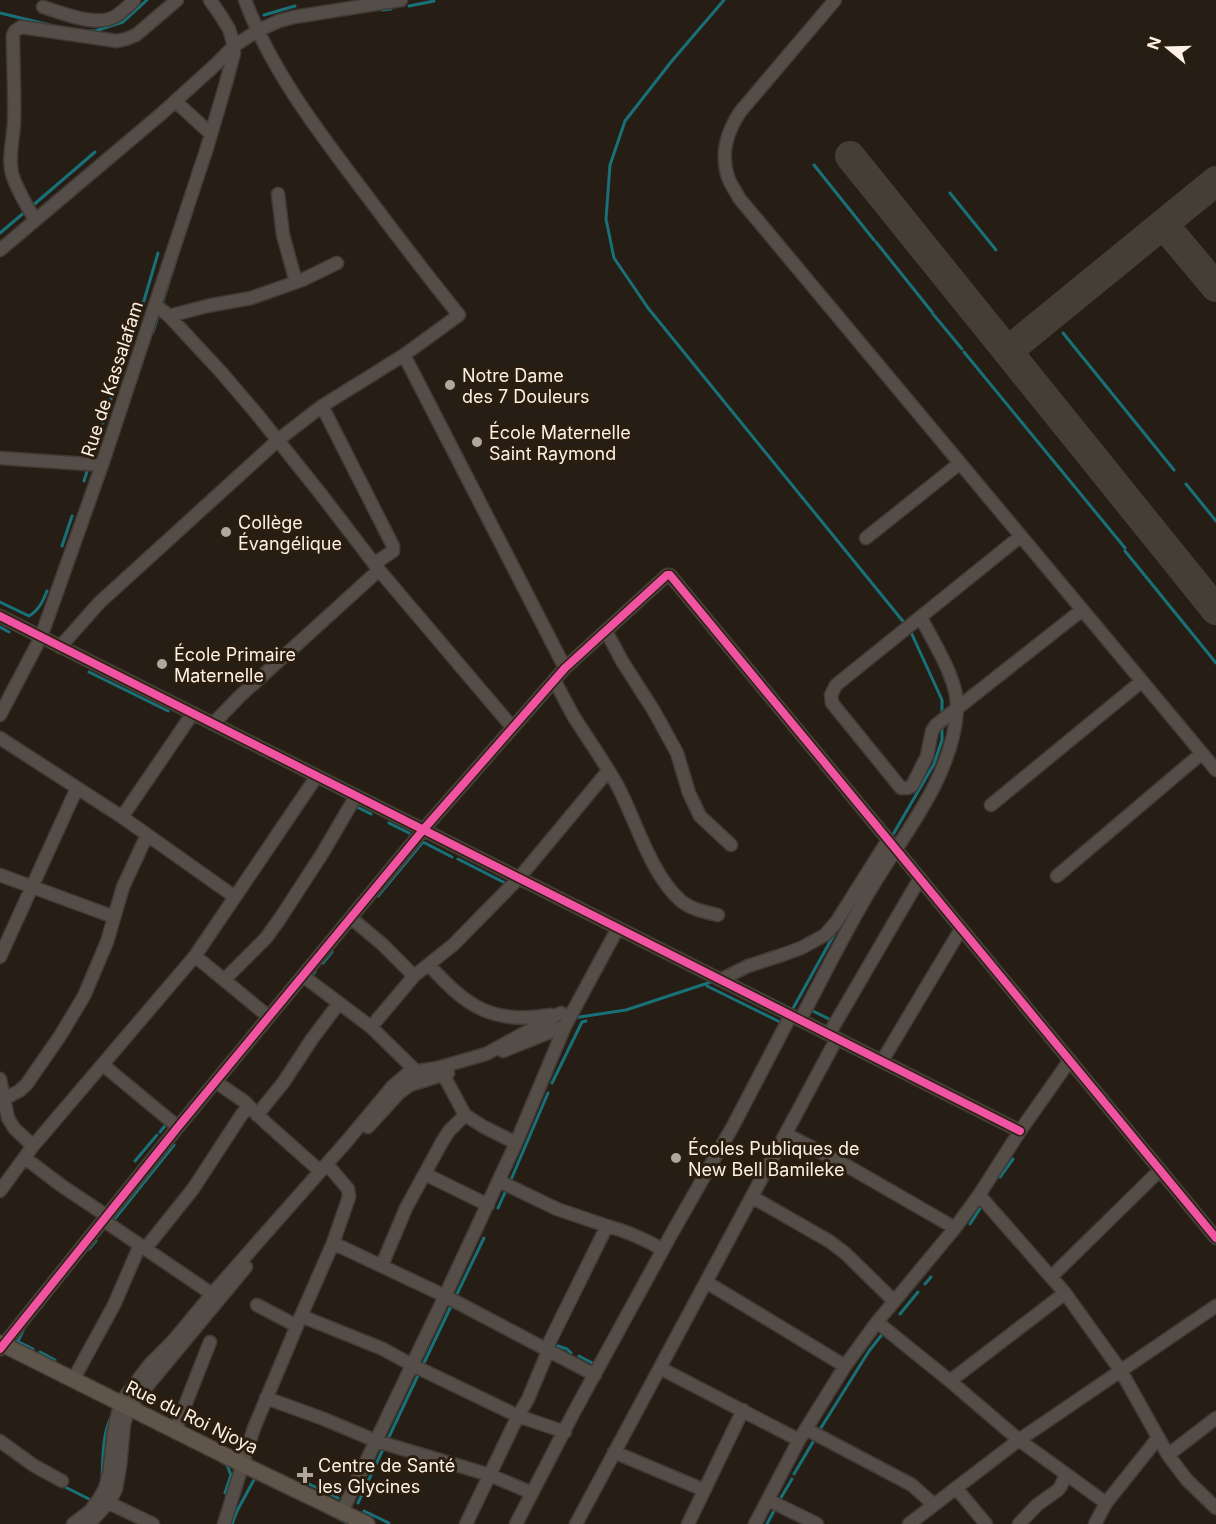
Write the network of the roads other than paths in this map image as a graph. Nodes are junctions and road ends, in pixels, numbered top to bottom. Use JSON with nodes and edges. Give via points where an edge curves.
{"nodes":[{"id":1,"x":134,"y":0,"type":"edge"},
{"id":2,"x":177,"y":0,"type":"edge"},
{"id":3,"x":210,"y":0,"type":"edge"},
{"id":4,"x":245,"y":0,"type":"edge"},
{"id":5,"x":401,"y":0,"type":"edge"},
{"id":6,"x":835,"y":0,"type":"edge"},
{"id":7,"x":325,"y":6,"type":"edge"},
{"id":8,"x":43,"y":8,"type":"dead end"},
{"id":9,"x":257,"y":31,"type":"junction"},
{"id":10,"x":234,"y":46,"type":"junction"},
{"id":11,"x":175,"y":101,"type":"junction"},
{"id":12,"x":211,"y":134,"type":"junction"},
{"id":13,"x":278,"y":194,"type":"dead end"},
{"id":14,"x":35,"y":220,"type":"junction"},
{"id":15,"x":0,"y":250,"type":"edge"},
{"id":16,"x":337,"y":263,"type":"dead end"},
{"id":17,"x":296,"y":282,"type":"junction"},
{"id":18,"x":156,"y":305,"type":"junction"},
{"id":19,"x":169,"y":316,"type":"junction"},
{"id":20,"x":404,"y":355,"type":"junction"},
{"id":21,"x":322,"y":406,"type":"junction"},
{"id":22,"x":278,"y":440,"type":"junction"},
{"id":23,"x":0,"y":458,"type":"edge"},
{"id":24,"x":960,"y":463,"type":"junction"},
{"id":25,"x":102,"y":465,"type":"junction"},
{"id":26,"x":1021,"y":536,"type":"junction"},
{"id":27,"x":866,"y":538,"type":"dead end"},
{"id":28,"x":376,"y":567,"type":"junction"},
{"id":29,"x":1082,"y":610,"type":"junction"},
{"id":30,"x":0,"y":616,"type":"edge"},
{"id":31,"x":919,"y":619,"type":"junction"},
{"id":32,"x":606,"y":631,"type":"junction"},
{"id":33,"x":41,"y":637,"type":"junction"},
{"id":34,"x":60,"y":646,"type":"junction"},
{"id":35,"x":565,"y":668,"type":"junction"},
{"id":36,"x":554,"y":680,"type":"junction"},
{"id":37,"x":1142,"y":681,"type":"junction"},
{"id":38,"x":955,"y":710,"type":"junction"},
{"id":39,"x":193,"y":714,"type":"junction"},
{"id":40,"x":0,"y":715,"type":"edge"},
{"id":41,"x":213,"y":724,"type":"junction"},
{"id":42,"x":512,"y":727,"type":"junction"},
{"id":43,"x":0,"y":738,"type":"edge"},
{"id":44,"x":1202,"y":753,"type":"junction"},
{"id":45,"x":1216,"y":770,"type":"edge"},
{"id":46,"x":608,"y":771,"type":"junction"},
{"id":47,"x":317,"y":776,"type":"junction"},
{"id":48,"x":77,"y":788,"type":"junction"},
{"id":49,"x":356,"y":796,"type":"junction"},
{"id":50,"x":991,"y":805,"type":"dead end"},
{"id":51,"x":122,"y":817,"type":"junction"},
{"id":52,"x":423,"y":830,"type":"junction"},
{"id":53,"x":147,"y":835,"type":"junction"},
{"id":54,"x":892,"y":845,"type":"junction"},
{"id":55,"x":731,"y":846,"type":"dead end"},
{"id":56,"x":0,"y":875,"type":"edge"},
{"id":57,"x":1057,"y":876,"type":"dead end"},
{"id":58,"x":519,"y":878,"type":"junction"},
{"id":59,"x":920,"y":878,"type":"junction"},
{"id":60,"x":32,"y":887,"type":"junction"},
{"id":61,"x":235,"y":897,"type":"junction"},
{"id":62,"x":718,"y":915,"type":"dead end"},
{"id":63,"x":114,"y":916,"type":"junction"},
{"id":64,"x":351,"y":918,"type":"junction"},
{"id":65,"x":618,"y":928,"type":"junction"},
{"id":66,"x":961,"y":929,"type":"junction"},
{"id":67,"x":195,"y":956,"type":"junction"},
{"id":68,"x":0,"y":957,"type":"edge"},
{"id":69,"x":429,"y":965,"type":"junction"},
{"id":70,"x":303,"y":976,"type":"junction"},
{"id":71,"x":414,"y":976,"type":"junction"},
{"id":72,"x":224,"y":980,"type":"junction"},
{"id":73,"x":720,"y":980,"type":"junction"},
{"id":74,"x":339,"y":1003,"type":"junction"},
{"id":75,"x":567,"y":1012,"type":"junction"},
{"id":76,"x":269,"y":1017,"type":"junction"},
{"id":77,"x":796,"y":1018,"type":"junction"},
{"id":78,"x":565,"y":1026,"type":"junction"},
{"id":79,"x":371,"y":1027,"type":"junction"},
{"id":80,"x":833,"y":1036,"type":"junction"},
{"id":81,"x":1070,"y":1060,"type":"junction"},
{"id":82,"x":882,"y":1062,"type":"junction"},
{"id":83,"x":102,"y":1065,"type":"junction"},
{"id":84,"x":417,"y":1071,"type":"junction"},
{"id":85,"x":443,"y":1074,"type":"junction"},
{"id":86,"x":0,"y":1079,"type":"edge"},
{"id":87,"x":216,"y":1082,"type":"junction"},
{"id":88,"x":4,"y":1099,"type":"junction"},
{"id":89,"x":254,"y":1111,"type":"junction"},
{"id":90,"x":465,"y":1115,"type":"junction"},
{"id":91,"x":178,"y":1127,"type":"junction"},
{"id":92,"x":1020,"y":1131,"type":"junction"},
{"id":93,"x":786,"y":1134,"type":"junction"},
{"id":94,"x":516,"y":1143,"type":"junction"},
{"id":95,"x":33,"y":1146,"type":"junction"},
{"id":96,"x":25,"y":1158,"type":"junction"},
{"id":97,"x":326,"y":1170,"type":"junction"},
{"id":98,"x":1160,"y":1170,"type":"junction"},
{"id":99,"x":425,"y":1174,"type":"junction"},
{"id":100,"x":498,"y":1180,"type":"junction"},
{"id":101,"x":0,"y":1191,"type":"edge"},
{"id":102,"x":979,"y":1195,"type":"junction"},
{"id":103,"x":752,"y":1197,"type":"junction"},
{"id":104,"x":488,"y":1204,"type":"junction"},
{"id":105,"x":105,"y":1218,"type":"junction"},
{"id":106,"x":607,"y":1226,"type":"junction"},
{"id":107,"x":955,"y":1228,"type":"junction"},
{"id":108,"x":1216,"y":1238,"type":"edge"},
{"id":109,"x":333,"y":1243,"type":"junction"},
{"id":110,"x":143,"y":1247,"type":"junction"},
{"id":111,"x":662,"y":1250,"type":"junction"},
{"id":112,"x":382,"y":1265,"type":"junction"},
{"id":113,"x":1052,"y":1276,"type":"junction"},
{"id":114,"x":706,"y":1282,"type":"junction"},
{"id":115,"x":1065,"y":1293,"type":"junction"},
{"id":116,"x":212,"y":1294,"type":"junction"},
{"id":117,"x":445,"y":1296,"type":"junction"},
{"id":118,"x":894,"y":1301,"type":"junction"},
{"id":119,"x":257,"y":1305,"type":"dead end"},
{"id":120,"x":1216,"y":1306,"type":"edge"},
{"id":121,"x":299,"y":1321,"type":"junction"},
{"id":122,"x":877,"y":1322,"type":"junction"},
{"id":123,"x":210,"y":1342,"type":"dead end"},
{"id":124,"x":1,"y":1346,"type":"edge"},
{"id":125,"x":549,"y":1349,"type":"junction"},
{"id":126,"x":412,"y":1365,"type":"junction"},
{"id":127,"x":845,"y":1365,"type":"junction"},
{"id":128,"x":660,"y":1368,"type":"junction"},
{"id":129,"x":1121,"y":1371,"type":"junction"},
{"id":130,"x":595,"y":1375,"type":"junction"},
{"id":131,"x":73,"y":1380,"type":"junction"},
{"id":132,"x":950,"y":1381,"type":"junction"},
{"id":133,"x":266,"y":1398,"type":"junction"},
{"id":134,"x":124,"y":1405,"type":"junction"},
{"id":135,"x":743,"y":1410,"type":"junction"},
{"id":136,"x":518,"y":1416,"type":"junction"},
{"id":137,"x":1216,"y":1418,"type":"edge"},
{"id":138,"x":806,"y":1429,"type":"junction"},
{"id":139,"x":175,"y":1431,"type":"junction"},
{"id":140,"x":565,"y":1432,"type":"junction"},
{"id":141,"x":1158,"y":1438,"type":"junction"},
{"id":142,"x":799,"y":1440,"type":"junction"},
{"id":143,"x":1019,"y":1440,"type":"junction"},
{"id":144,"x":0,"y":1441,"type":"edge"},
{"id":145,"x":376,"y":1441,"type":"junction"},
{"id":146,"x":614,"y":1452,"type":"junction"},
{"id":147,"x":1168,"y":1455,"type":"junction"},
{"id":148,"x":244,"y":1465,"type":"junction"},
{"id":149,"x":1066,"y":1474,"type":"junction"},
{"id":150,"x":490,"y":1475,"type":"junction"},
{"id":151,"x":62,"y":1481,"type":"dead end"},
{"id":152,"x":956,"y":1488,"type":"junction"},
{"id":153,"x":705,"y":1490,"type":"junction"},
{"id":154,"x":532,"y":1493,"type":"junction"},
{"id":155,"x":768,"y":1500,"type":"junction"},
{"id":156,"x":109,"y":1503,"type":"junction"},
{"id":157,"x":1106,"y":1503,"type":"junction"},
{"id":158,"x":933,"y":1504,"type":"junction"},
{"id":159,"x":1216,"y":1508,"type":"edge"},
{"id":160,"x":342,"y":1512,"type":"junction"},
{"id":161,"x":73,"y":1524,"type":"edge"},
{"id":162,"x":89,"y":1524,"type":"edge"},
{"id":163,"x":153,"y":1524,"type":"edge"},
{"id":164,"x":224,"y":1524,"type":"edge"},
{"id":165,"x":367,"y":1524,"type":"edge"},
{"id":166,"x":466,"y":1524,"type":"edge"},
{"id":167,"x":516,"y":1524,"type":"edge"},
{"id":168,"x":576,"y":1524,"type":"edge"},
{"id":169,"x":688,"y":1524,"type":"edge"},
{"id":170,"x":755,"y":1524,"type":"edge"},
{"id":171,"x":817,"y":1524,"type":"edge"},
{"id":172,"x":909,"y":1524,"type":"edge"},
{"id":173,"x":986,"y":1524,"type":"edge"},
{"id":174,"x":1019,"y":1524,"type":"edge"},
{"id":175,"x":1095,"y":1524,"type":"edge"}],
"edges":[{"from":1,"to":8,"type":"street","via":[[107,20]]},
{"from":2,"to":14,"type":"street","via":[[126,39],[21,27],[15,31],[11,167]]},
{"from":3,"to":10,"type":"street","via":[[229,29]]},
{"from":4,"to":9,"type":"street"},
{"from":5,"to":7,"type":"street"},
{"from":6,"to":24,"type":"street","via":[[731,126],[724,158],[728,177],[739,198]]},
{"from":7,"to":9,"type":"street"},
{"from":9,"to":10,"type":"street"},
{"from":9,"to":20,"type":"street","via":[[306,112],[459,315]]},
{"from":10,"to":11,"type":"street"},
{"from":10,"to":12,"type":"street","name":"Rue de Kassalafam"},
{"from":11,"to":12,"type":"street"},
{"from":11,"to":14,"type":"street"},
{"from":12,"to":18,"type":"street","name":"Rue de Kassalafam"},
{"from":13,"to":17,"type":"street","via":[[283,235]]},
{"from":14,"to":15,"type":"street"},
{"from":16,"to":17,"type":"street"},
{"from":17,"to":19,"type":"street","via":[[251,298]]},
{"from":18,"to":19,"type":"street"},
{"from":18,"to":25,"type":"street","name":"Rue de Kassalafam"},
{"from":19,"to":22,"type":"street"},
{"from":20,"to":21,"type":"street"},
{"from":20,"to":35,"type":"street"},
{"from":21,"to":22,"type":"street"},
{"from":21,"to":28,"type":"street","via":[[393,546],[393,551]]},
{"from":22,"to":28,"type":"street"},
{"from":22,"to":34,"type":"street","via":[[99,603]]},
{"from":23,"to":25,"type":"street"},
{"from":24,"to":26,"type":"street"},
{"from":24,"to":27,"type":"street"},
{"from":25,"to":33,"type":"street","name":"Rue de Kassalafam"},
{"from":26,"to":29,"type":"street"},
{"from":26,"to":31,"type":"street"},
{"from":28,"to":41,"type":"street"},
{"from":28,"to":42,"type":"street"},
{"from":29,"to":37,"type":"street"},
{"from":29,"to":38,"type":"street"},
{"from":30,"to":33,"type":"street"},
{"from":31,"to":38,"type":"street","via":[[949,670]]},
{"from":31,"to":38,"type":"street","via":[[836,685],[832,703],[901,788],[912,786],[927,756],[932,731]]},
{"from":32,"to":35,"type":"street"},
{"from":32,"to":54,"type":"street","via":[[670,575]]},
{"from":32,"to":55,"type":"street","via":[[677,753],[700,816]]},
{"from":33,"to":34,"type":"street"},
{"from":33,"to":40,"type":"street","name":"Rue de Kassalafam"},
{"from":34,"to":39,"type":"street"},
{"from":35,"to":36,"type":"street"},
{"from":36,"to":42,"type":"street"},
{"from":36,"to":46,"type":"street"},
{"from":37,"to":44,"type":"street"},
{"from":37,"to":50,"type":"street"},
{"from":38,"to":54,"type":"street","via":[[950,750],[938,778],[923,806]]},
{"from":39,"to":41,"type":"street"},
{"from":39,"to":51,"type":"street"},
{"from":41,"to":47,"type":"street"},
{"from":42,"to":52,"type":"street"},
{"from":43,"to":48,"type":"street"},
{"from":44,"to":45,"type":"street"},
{"from":44,"to":57,"type":"street"},
{"from":46,"to":58,"type":"street"},
{"from":46,"to":62,"type":"street","via":[[666,884],[686,905]]},
{"from":47,"to":49,"type":"street"},
{"from":47,"to":61,"type":"street"},
{"from":48,"to":51,"type":"street"},
{"from":48,"to":60,"type":"street"},
{"from":49,"to":52,"type":"street"},
{"from":49,"to":72,"type":"street","via":[[279,920]]},
{"from":51,"to":53,"type":"street"},
{"from":52,"to":58,"type":"street"},
{"from":52,"to":64,"type":"street"},
{"from":53,"to":61,"type":"street"},
{"from":53,"to":63,"type":"street"},
{"from":54,"to":59,"type":"street"},
{"from":54,"to":73,"type":"street","via":[[825,935]]},
{"from":54,"to":77,"type":"street","via":[[870,891]]},
{"from":56,"to":60,"type":"street"},
{"from":58,"to":65,"type":"street"},
{"from":58,"to":69,"type":"street"},
{"from":59,"to":66,"type":"street"},
{"from":59,"to":80,"type":"street"},
{"from":60,"to":63,"type":"street"},
{"from":60,"to":68,"type":"street"},
{"from":61,"to":67,"type":"street"},
{"from":63,"to":88,"type":"street","via":[[97,968],[71,1019],[26,1085]]},
{"from":64,"to":70,"type":"street"},
{"from":64,"to":71,"type":"street"},
{"from":65,"to":73,"type":"street"},
{"from":65,"to":75,"type":"street"},
{"from":66,"to":81,"type":"street"},
{"from":66,"to":82,"type":"street"},
{"from":67,"to":72,"type":"street"},
{"from":67,"to":83,"type":"street"},
{"from":69,"to":71,"type":"street"},
{"from":69,"to":75,"type":"street","via":[[464,999],[487,1013],[535,1018]]},
{"from":70,"to":74,"type":"street"},
{"from":70,"to":76,"type":"street"},
{"from":71,"to":79,"type":"street"},
{"from":72,"to":76,"type":"street"},
{"from":73,"to":77,"type":"street"},
{"from":74,"to":79,"type":"street"},
{"from":74,"to":89,"type":"street","via":[[283,1083]]},
{"from":75,"to":78,"type":"street"},
{"from":75,"to":84,"type":"street","via":[[486,1054]]},
{"from":76,"to":87,"type":"street"},
{"from":77,"to":80,"type":"street"},
{"from":77,"to":111,"type":"street"},
{"from":78,"to":85,"type":"street"},
{"from":78,"to":94,"type":"street"},
{"from":79,"to":84,"type":"street"},
{"from":80,"to":82,"type":"street"},
{"from":80,"to":93,"type":"street"},
{"from":81,"to":92,"type":"street"},
{"from":81,"to":98,"type":"street"},
{"from":82,"to":92,"type":"street"},
{"from":83,"to":91,"type":"street"},
{"from":83,"to":95,"type":"street"},
{"from":84,"to":97,"type":"street","via":[[392,1087]]},
{"from":85,"to":90,"type":"street"},
{"from":85,"to":97,"type":"street","via":[[399,1093]]},
{"from":86,"to":88,"type":"street"},
{"from":87,"to":89,"type":"street"},
{"from":87,"to":91,"type":"street"},
{"from":88,"to":95,"type":"street","via":[[14,1128]]},
{"from":89,"to":97,"type":"street"},
{"from":89,"to":110,"type":"street","via":[[242,1114],[193,1189]]},
{"from":90,"to":94,"type":"street"},
{"from":90,"to":99,"type":"street","via":[[449,1131]]},
{"from":91,"to":105,"type":"street"},
{"from":92,"to":102,"type":"street"},
{"from":93,"to":103,"type":"street"},
{"from":93,"to":107,"type":"street"},
{"from":94,"to":100,"type":"street"},
{"from":95,"to":96,"type":"street"},
{"from":96,"to":101,"type":"street"},
{"from":96,"to":105,"type":"street"},
{"from":97,"to":109,"type":"street","via":[[348,1189],[349,1197]]},
{"from":97,"to":116,"type":"street"},
{"from":97,"to":134,"type":"street","via":[[229,1289]]},
{"from":98,"to":108,"type":"street"},
{"from":98,"to":113,"type":"street"},
{"from":99,"to":104,"type":"street"},
{"from":99,"to":112,"type":"street"},
{"from":100,"to":104,"type":"street"},
{"from":100,"to":106,"type":"street","via":[[556,1209]]},
{"from":102,"to":107,"type":"street"},
{"from":102,"to":113,"type":"street"},
{"from":103,"to":114,"type":"street"},
{"from":103,"to":118,"type":"street","via":[[829,1241]]},
{"from":104,"to":117,"type":"street"},
{"from":105,"to":110,"type":"street"},
{"from":105,"to":124,"type":"street"},
{"from":106,"to":111,"type":"street"},
{"from":106,"to":125,"type":"street"},
{"from":107,"to":118,"type":"street"},
{"from":109,"to":112,"type":"street"},
{"from":109,"to":121,"type":"street"},
{"from":110,"to":116,"type":"street"},
{"from":110,"to":131,"type":"street"},
{"from":111,"to":130,"type":"street"},
{"from":112,"to":117,"type":"street"},
{"from":113,"to":115,"type":"street"},
{"from":114,"to":127,"type":"street"},
{"from":114,"to":128,"type":"street"},
{"from":115,"to":129,"type":"street"},
{"from":115,"to":132,"type":"street"},
{"from":116,"to":134,"type":"street","via":[[150,1364]]},
{"from":117,"to":125,"type":"street"},
{"from":117,"to":126,"type":"street"},
{"from":118,"to":122,"type":"street"},
{"from":119,"to":121,"type":"street"},
{"from":120,"to":129,"type":"street"},
{"from":121,"to":126,"type":"street","via":[[383,1349]]},
{"from":121,"to":133,"type":"street"},
{"from":122,"to":127,"type":"street"},
{"from":122,"to":132,"type":"street"},
{"from":123,"to":139,"type":"street"},
{"from":124,"to":131,"type":"main road","name":"Rue du Roi Njoya"},
{"from":125,"to":130,"type":"street"},
{"from":125,"to":136,"type":"street"},
{"from":126,"to":136,"type":"street"},
{"from":126,"to":145,"type":"street"},
{"from":127,"to":138,"type":"street"},
{"from":128,"to":135,"type":"street"},
{"from":128,"to":146,"type":"street"},
{"from":129,"to":141,"type":"street"},
{"from":129,"to":143,"type":"street"},
{"from":130,"to":140,"type":"street"},
{"from":131,"to":134,"type":"main road","name":"Rue du Roi Njoya"},
{"from":132,"to":143,"type":"street"},
{"from":133,"to":145,"type":"street"},
{"from":133,"to":148,"type":"street"},
{"from":134,"to":139,"type":"main road","name":"Rue du Roi Njoya"},
{"from":134,"to":156,"type":"street","via":[[120,1466]]},
{"from":134,"to":161,"type":"street","via":[[114,1431],[105,1488],[90,1511]]},
{"from":135,"to":142,"type":"street"},
{"from":135,"to":153,"type":"street"},
{"from":136,"to":140,"type":"street"},
{"from":136,"to":150,"type":"street"},
{"from":137,"to":147,"type":"street"},
{"from":138,"to":142,"type":"street"},
{"from":138,"to":158,"type":"street","via":[[912,1485]]},
{"from":139,"to":148,"type":"main road","name":"Rue du Roi Njoya"},
{"from":140,"to":154,"type":"street"},
{"from":141,"to":147,"type":"street"},
{"from":141,"to":157,"type":"street"},
{"from":142,"to":155,"type":"street"},
{"from":143,"to":149,"type":"street"},
{"from":143,"to":152,"type":"street"},
{"from":144,"to":151,"type":"street"},
{"from":145,"to":150,"type":"street"},
{"from":145,"to":160,"type":"street"},
{"from":146,"to":153,"type":"street"},
{"from":146,"to":168,"type":"street"},
{"from":147,"to":159,"type":"street"},
{"from":148,"to":160,"type":"main road","name":"Rue du Roi Njoya"},
{"from":148,"to":164,"type":"street"},
{"from":149,"to":157,"type":"street"},
{"from":149,"to":174,"type":"street","via":[[1058,1490]]},
{"from":150,"to":154,"type":"street"},
{"from":150,"to":166,"type":"street"},
{"from":152,"to":158,"type":"street"},
{"from":152,"to":173,"type":"street"},
{"from":153,"to":169,"type":"street"},
{"from":154,"to":167,"type":"street"},
{"from":155,"to":170,"type":"street"},
{"from":155,"to":171,"type":"street"},
{"from":156,"to":162,"type":"street"},
{"from":156,"to":163,"type":"street"},
{"from":157,"to":175,"type":"street"},
{"from":158,"to":172,"type":"street"},
{"from":160,"to":165,"type":"main road","name":"Rue du Roi Njoya"}]}
